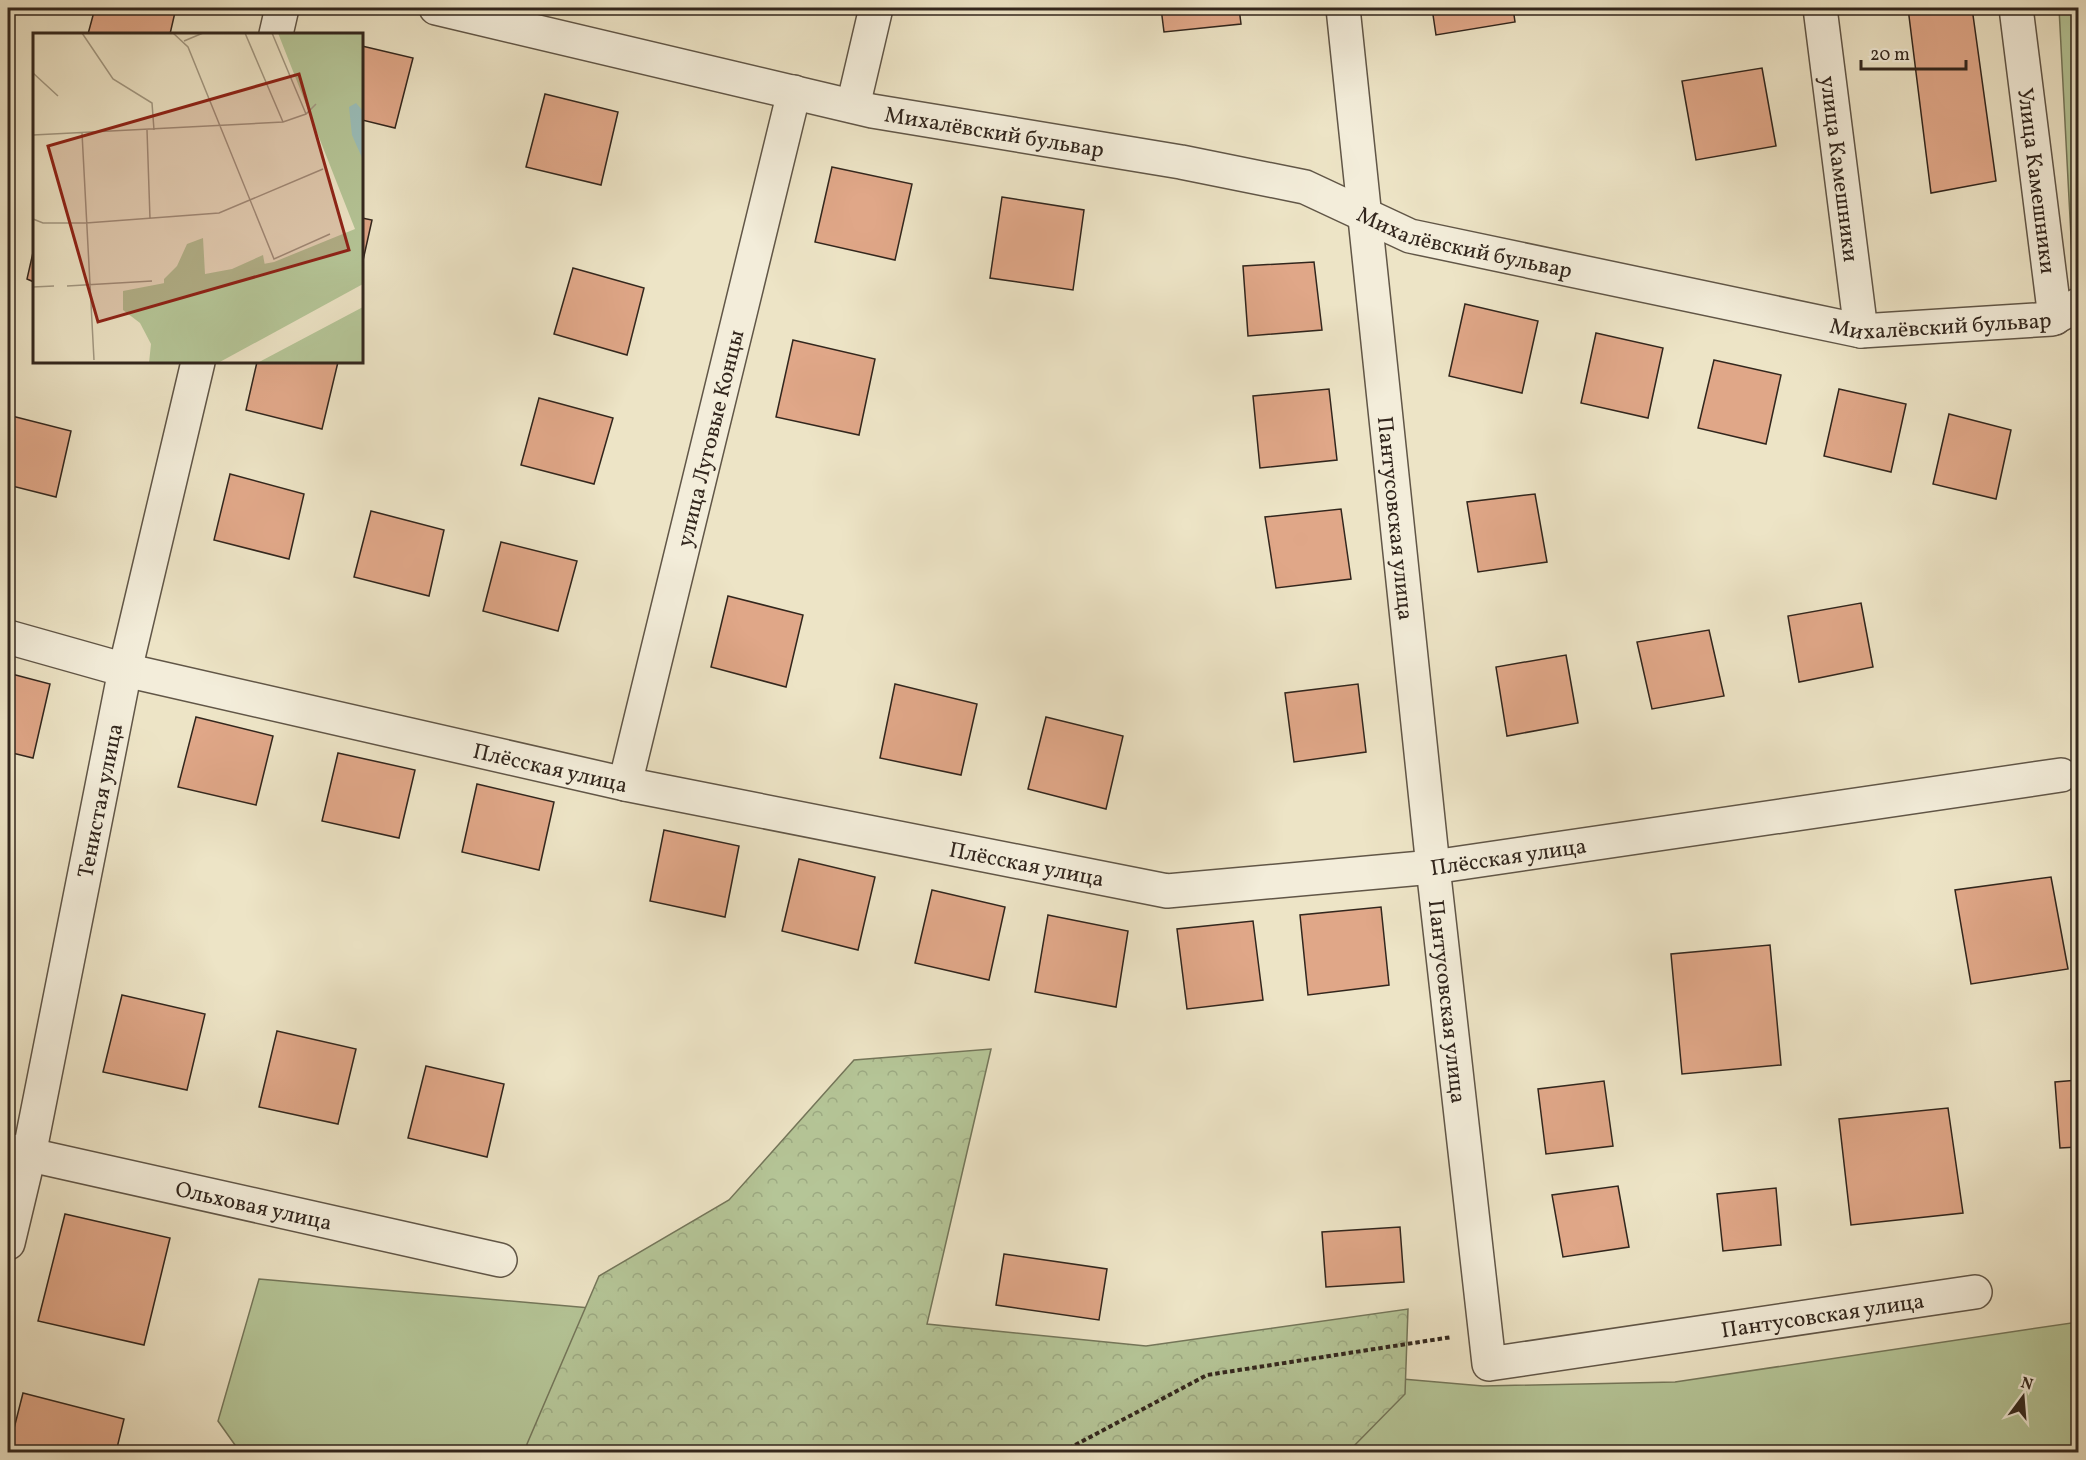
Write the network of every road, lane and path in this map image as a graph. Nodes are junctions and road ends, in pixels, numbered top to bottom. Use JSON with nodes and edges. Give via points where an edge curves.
{"nodes":[{"id":1,"x":282,"y":8,"type":"edge"},
{"id":2,"x":436,"y":8,"type":"edge"},
{"id":3,"x":876,"y":8,"type":"edge"},
{"id":4,"x":1343,"y":8,"type":"edge"},
{"id":5,"x":1820,"y":8,"type":"edge"},
{"id":6,"x":2016,"y":8,"type":"edge"},
{"id":7,"x":276,"y":33,"type":"edge"},
{"id":8,"x":794,"y":92,"type":"junction"},
{"id":9,"x":853,"y":106,"type":"junction"},
{"id":10,"x":1365,"y":216,"type":"junction"},
{"id":11,"x":2067,"y":311,"type":"edge"},
{"id":12,"x":1861,"y":331,"type":"junction"},
{"id":13,"x":198,"y":363,"type":"edge"},
{"id":14,"x":8,"y":637,"type":"edge"},
{"id":15,"x":125,"y":670,"type":"junction"},
{"id":16,"x":2061,"y":775,"type":"dead end"},
{"id":17,"x":625,"y":784,"type":"junction"},
{"id":18,"x":1433,"y":867,"type":"junction"},
{"id":19,"x":18,"y":1153,"type":"edge"},
{"id":20,"x":8,"y":1243,"type":"edge"},
{"id":21,"x":500,"y":1260,"type":"dead end"},
{"id":22,"x":1975,"y":1292,"type":"dead end"},
{"id":23,"x":1486,"y":1332,"type":"junction"},
{"id":24,"x":1062,"y":1452,"type":"edge"}],
"edges":[{"from":1,"to":7,"type":"street"},
{"from":2,"to":8,"type":"street","name":"Михалёвский бульвар"},
{"from":3,"to":9,"type":"street","name":"Михалёвский бульвар"},
{"from":4,"to":10,"type":"street","name":"Пантусовская улица"},
{"from":5,"to":12,"type":"street","name":"улица Камешники"},
{"from":6,"to":11,"type":"street","name":"Улица Камешники"},
{"from":8,"to":9,"type":"street","name":"Михалёвский бульвар"},
{"from":8,"to":17,"type":"street","name":"улица Луговые Концы"},
{"from":9,"to":10,"type":"street","name":"Михалёвский бульвар","via":[[1305,187]]},
{"from":10,"to":12,"type":"street","name":"Михалёвский бульвар","via":[[1410,236]]},
{"from":10,"to":18,"type":"street","name":"Пантусовская улица"},
{"from":11,"to":12,"type":"street","name":"Михалёвский бульвар"},
{"from":13,"to":15,"type":"street","name":"Тенистая улица"},
{"from":14,"to":15,"type":"street","name":"Плёсская улица"},
{"from":15,"to":17,"type":"street","name":"Плёсская улица"},
{"from":15,"to":19,"type":"street","name":"Тенистая улица"},
{"from":16,"to":18,"type":"street","name":"Плёсская улица"},
{"from":17,"to":18,"type":"street","name":"Плёсская улица","via":[[1167,891]]},
{"from":18,"to":23,"type":"street","name":"Пантусовская улица"},
{"from":19,"to":20,"type":"street","name":"Тенистая улица"},
{"from":19,"to":21,"type":"street","name":"Ольховая улица"},
{"from":22,"to":23,"type":"street","name":"Пантусовская улица","via":[[1490,1364]]},
{"from":23,"to":24,"type":"path","via":[[1207,1375]]}]}
